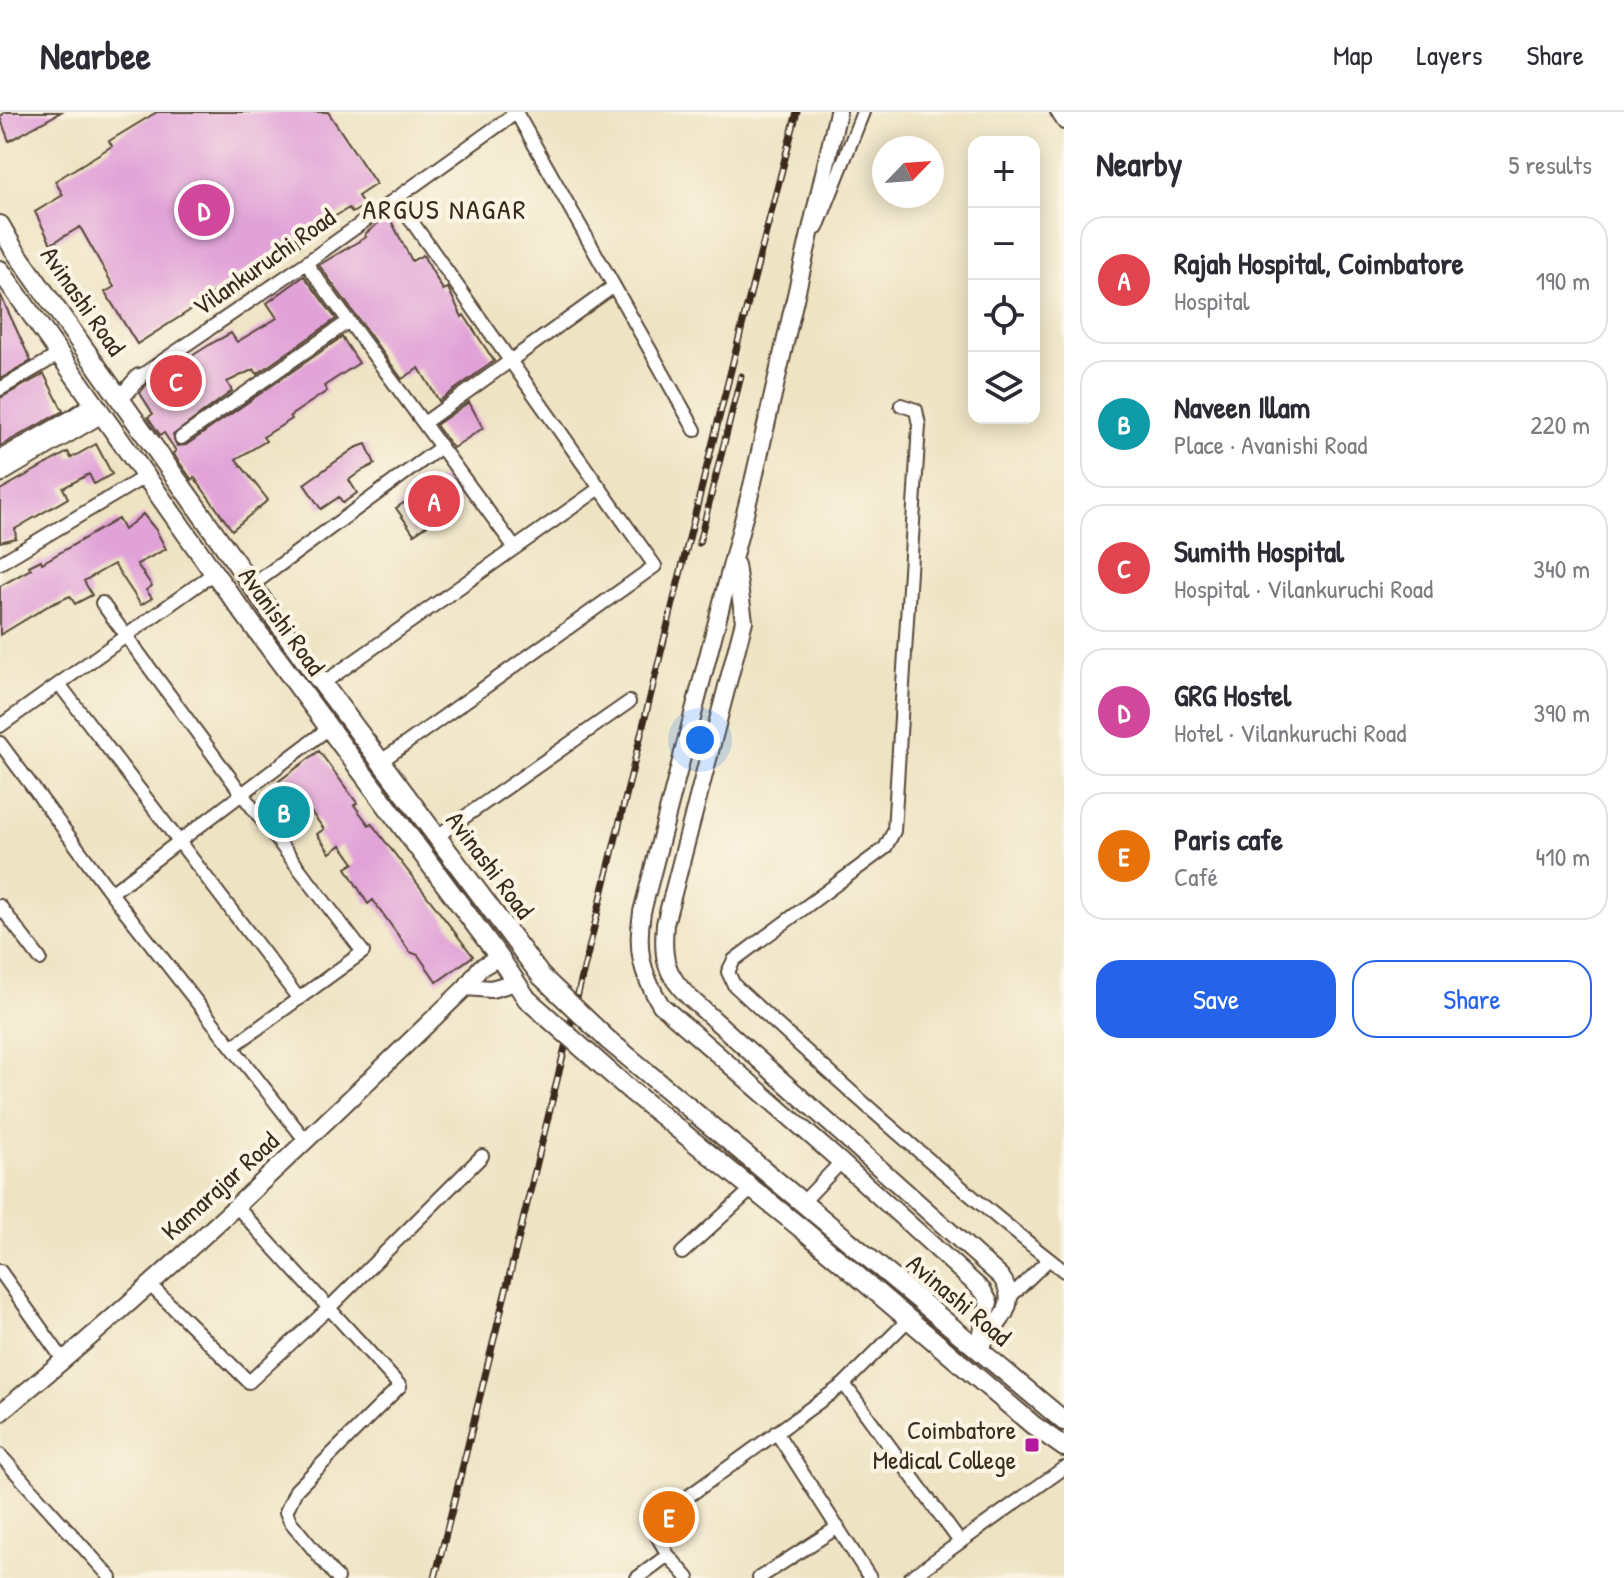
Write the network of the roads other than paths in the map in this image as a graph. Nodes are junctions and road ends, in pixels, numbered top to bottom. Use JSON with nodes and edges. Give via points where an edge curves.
{"nodes":[{"id":1,"x":516,"y":112,"type":"edge"},
{"id":2,"x":838,"y":112,"type":"edge"},
{"id":3,"x":863,"y":112,"type":"edge"},
{"id":4,"x":1057,"y":112,"type":"edge"},
{"id":5,"x":1064,"y":123,"type":"edge"},
{"id":6,"x":396,"y":199,"type":"junction"},
{"id":7,"x":0,"y":225,"type":"edge"},
{"id":8,"x":306,"y":263,"type":"junction"},
{"id":9,"x":803,"y":266,"type":"junction"},
{"id":10,"x":0,"y":270,"type":"edge"},
{"id":11,"x":614,"y":286,"type":"junction"},
{"id":12,"x":349,"y":321,"type":"junction"},
{"id":13,"x":58,"y":355,"type":"junction"},
{"id":14,"x":509,"y":359,"type":"junction"},
{"id":15,"x":139,"y":377,"type":"joint"},
{"id":16,"x":0,"y":389,"type":"edge"},
{"id":17,"x":117,"y":394,"type":"junction"},
{"id":18,"x":901,"y":405,"type":"dead end"},
{"id":19,"x":98,"y":409,"type":"junction"},
{"id":20,"x":424,"y":423,"type":"junction"},
{"id":21,"x":695,"y":430,"type":"dead end"},
{"id":22,"x":181,"y":438,"type":"dead end"},
{"id":23,"x":441,"y":447,"type":"junction"},
{"id":24,"x":0,"y":459,"type":"edge"},
{"id":25,"x":0,"y":474,"type":"edge"},
{"id":26,"x":146,"y":476,"type":"junction"},
{"id":27,"x":600,"y":488,"type":"junction"},
{"id":28,"x":515,"y":548,"type":"junction"},
{"id":29,"x":734,"y":556,"type":"junction"},
{"id":30,"x":0,"y":563,"type":"edge"},
{"id":31,"x":214,"y":573,"type":"junction"},
{"id":32,"x":251,"y":586,"type":"junction"},
{"id":33,"x":102,"y":603,"type":"dead end"},
{"id":34,"x":126,"y":636,"type":"junction"},
{"id":35,"x":304,"y":659,"type":"junction"},
{"id":36,"x":286,"y":671,"type":"junction"},
{"id":37,"x":59,"y":684,"type":"junction"},
{"id":38,"x":322,"y":684,"type":"junction"},
{"id":39,"x":629,"y":702,"type":"dead end"},
{"id":40,"x":0,"y":726,"type":"edge"},
{"id":41,"x":329,"y":728,"type":"junction"},
{"id":42,"x":0,"y":743,"type":"edge"},
{"id":43,"x":375,"y":755,"type":"junction"},
{"id":44,"x":354,"y":761,"type":"junction"},
{"id":45,"x":242,"y":794,"type":"junction"},
{"id":46,"x":436,"y":837,"type":"junction"},
{"id":47,"x":180,"y":841,"type":"junction"},
{"id":48,"x":111,"y":893,"type":"junction"},
{"id":49,"x":0,"y":906,"type":"edge"},
{"id":50,"x":499,"y":957,"type":"junction"},
{"id":51,"x":40,"y":959,"type":"dead end"},
{"id":52,"x":516,"y":982,"type":"junction"},
{"id":53,"x":466,"y":987,"type":"junction"},
{"id":54,"x":299,"y":999,"type":"junction"},
{"id":55,"x":527,"y":999,"type":"joint"},
{"id":56,"x":232,"y":1047,"type":"junction"},
{"id":57,"x":306,"y":1141,"type":"junction"},
{"id":58,"x":482,"y":1156,"type":"dead end"},
{"id":59,"x":841,"y":1162,"type":"junction"},
{"id":60,"x":753,"y":1188,"type":"junction"},
{"id":61,"x":803,"y":1202,"type":"junction"},
{"id":62,"x":235,"y":1205,"type":"junction"},
{"id":63,"x":682,"y":1253,"type":"dead end"},
{"id":64,"x":1049,"y":1259,"type":"junction"},
{"id":65,"x":0,"y":1271,"type":"edge"},
{"id":66,"x":1064,"y":1271,"type":"edge"},
{"id":67,"x":149,"y":1284,"type":"junction"},
{"id":68,"x":1011,"y":1296,"type":"junction"},
{"id":69,"x":329,"y":1308,"type":"junction"},
{"id":70,"x":908,"y":1320,"type":"junction"},
{"id":71,"x":978,"y":1350,"type":"junction"},
{"id":72,"x":64,"y":1361,"type":"junction"},
{"id":73,"x":844,"y":1384,"type":"junction"},
{"id":74,"x":0,"y":1413,"type":"edge"},
{"id":75,"x":1064,"y":1421,"type":"edge"},
{"id":76,"x":776,"y":1432,"type":"junction"},
{"id":77,"x":1064,"y":1447,"type":"edge"},
{"id":78,"x":0,"y":1455,"type":"edge"},
{"id":79,"x":1064,"y":1468,"type":"edge"},
{"id":80,"x":838,"y":1527,"type":"junction"},
{"id":81,"x":960,"y":1542,"type":"junction"},
{"id":82,"x":668,"y":1555,"type":"junction"},
{"id":83,"x":111,"y":1578,"type":"edge"},
{"id":84,"x":337,"y":1578,"type":"edge"},
{"id":85,"x":637,"y":1578,"type":"edge"},
{"id":86,"x":688,"y":1578,"type":"edge"},
{"id":87,"x":759,"y":1578,"type":"edge"},
{"id":88,"x":870,"y":1578,"type":"edge"},
{"id":89,"x":910,"y":1578,"type":"edge"}],
"edges":[{"from":1,"to":6,"type":"street","name":"Vilankuruchi Road"},
{"from":1,"to":11,"type":"street"},
{"from":2,"to":9,"type":"main road"},
{"from":3,"to":9,"type":"street"},
{"from":4,"to":5,"type":"street"},
{"from":6,"to":8,"type":"street","name":"Vilankuruchi Road"},
{"from":6,"to":14,"type":"street"},
{"from":7,"to":17,"type":"main road","name":"Avinashi Road"},
{"from":8,"to":12,"type":"street"},
{"from":8,"to":15,"type":"street","name":"Vilankuruchi Road"},
{"from":9,"to":29,"type":"main road"},
{"from":10,"to":13,"type":"main road","name":"Avanishi Road"},
{"from":11,"to":14,"type":"street"},
{"from":11,"to":21,"type":"street"},
{"from":12,"to":20,"type":"street"},
{"from":12,"to":22,"type":"street"},
{"from":13,"to":16,"type":"street"},
{"from":13,"to":19,"type":"main road","name":"Avanishi Road"},
{"from":14,"to":20,"type":"street"},
{"from":14,"to":27,"type":"street"},
{"from":15,"to":17,"type":"main road","name":"Vilankuruchi Road"},
{"from":17,"to":32,"type":"main road","name":"Avinashi Road"},
{"from":18,"to":64,"type":"street","via":[[916,410],[919,425],[894,831],[885,848],[734,960],[728,972],[734,985],[871,1111]]},
{"from":19,"to":24,"type":"main road"},
{"from":19,"to":25,"type":"main road"},
{"from":19,"to":26,"type":"main road","name":"Avanishi Road"},
{"from":20,"to":23,"type":"street"},
{"from":23,"to":28,"type":"street"},
{"from":23,"to":32,"type":"street"},
{"from":26,"to":30,"type":"street"},
{"from":26,"to":31,"type":"main road","name":"Avanishi Road"},
{"from":27,"to":28,"type":"street"},
{"from":27,"to":43,"type":"street","via":[[655,566]]},
{"from":28,"to":38,"type":"street"},
{"from":29,"to":59,"type":"main road","via":[[642,912],[640,950],[648,984],[661,1005]]},
{"from":29,"to":68,"type":"main road","via":[[744,621],[665,924],[667,967],[690,998],[1001,1277]]},
{"from":31,"to":34,"type":"street"},
{"from":31,"to":36,"type":"main road","name":"Avanishi Road"},
{"from":32,"to":35,"type":"main road","name":"Avinashi Road"},
{"from":33,"to":34,"type":"street"},
{"from":34,"to":37,"type":"street"},
{"from":34,"to":45,"type":"street"},
{"from":35,"to":36,"type":"main road"},
{"from":35,"to":38,"type":"main road","name":"Avinashi Road"},
{"from":36,"to":41,"type":"main road","name":"Avanishi Road"},
{"from":37,"to":40,"type":"street"},
{"from":37,"to":47,"type":"street"},
{"from":38,"to":43,"type":"main road","name":"Avinashi Road"},
{"from":39,"to":46,"type":"street"},
{"from":41,"to":44,"type":"main road","name":"Avanishi Road"},
{"from":41,"to":45,"type":"street"},
{"from":42,"to":48,"type":"street"},
{"from":43,"to":44,"type":"main road"},
{"from":43,"to":46,"type":"main road","name":"Avinashi Road"},
{"from":44,"to":50,"type":"main road","name":"Avanishi Road"},
{"from":45,"to":47,"type":"street"},
{"from":45,"to":54,"type":"street","via":[[363,952]]},
{"from":46,"to":61,"type":"main road","name":"Avinashi Road","bridge":true,"via":[[541,976],[608,1040]]},
{"from":47,"to":48,"type":"street"},
{"from":47,"to":54,"type":"street"},
{"from":48,"to":56,"type":"street"},
{"from":49,"to":51,"type":"street"},
{"from":50,"to":52,"type":"main road","name":"Avanishi Road"},
{"from":50,"to":53,"type":"main road","name":"Kamarajar Road","via":[[480,968]]},
{"from":52,"to":53,"type":"main road","via":[[491,989]]},
{"from":52,"to":55,"type":"main road","name":"Avanishi Road"},
{"from":53,"to":57,"type":"main road","name":"Kamarajar Road"},
{"from":54,"to":56,"type":"street"},
{"from":55,"to":60,"type":"main road","name":"Avinashi Road","bridge":true},
{"from":56,"to":57,"type":"street"},
{"from":57,"to":62,"type":"main road","name":"Kamarajar Road"},
{"from":58,"to":69,"type":"street"},
{"from":59,"to":61,"type":"street"},
{"from":59,"to":71,"type":"main road","via":[[983,1291],[989,1302]]},
{"from":60,"to":63,"type":"street"},
{"from":60,"to":70,"type":"main road","name":"Avinashi Road"},
{"from":61,"to":71,"type":"main road","name":"Avinashi Road"},
{"from":62,"to":67,"type":"main road","name":"Kamarajar Road"},
{"from":62,"to":69,"type":"street"},
{"from":64,"to":66,"type":"street"},
{"from":64,"to":68,"type":"street"},
{"from":65,"to":72,"type":"street"},
{"from":67,"to":69,"type":"street","via":[[249,1382]]},
{"from":67,"to":72,"type":"main road","name":"Kamarajar Road"},
{"from":68,"to":71,"type":"main road"},
{"from":69,"to":84,"type":"street","via":[[400,1386],[296,1490],[286,1512]]},
{"from":70,"to":73,"type":"street"},
{"from":70,"to":77,"type":"main road","name":"Avinashi Road"},
{"from":71,"to":75,"type":"main road","name":"Avinashi Road"},
{"from":72,"to":74,"type":"main road","name":"Kamarajar Road"},
{"from":73,"to":76,"type":"street"},
{"from":73,"to":81,"type":"street"},
{"from":76,"to":80,"type":"street"},
{"from":76,"to":82,"type":"street","via":[[650,1524]]},
{"from":78,"to":83,"type":"street"},
{"from":79,"to":81,"type":"street"},
{"from":80,"to":87,"type":"street"},
{"from":80,"to":88,"type":"street"},
{"from":81,"to":89,"type":"street"},
{"from":82,"to":85,"type":"street"},
{"from":82,"to":86,"type":"street"}]}
